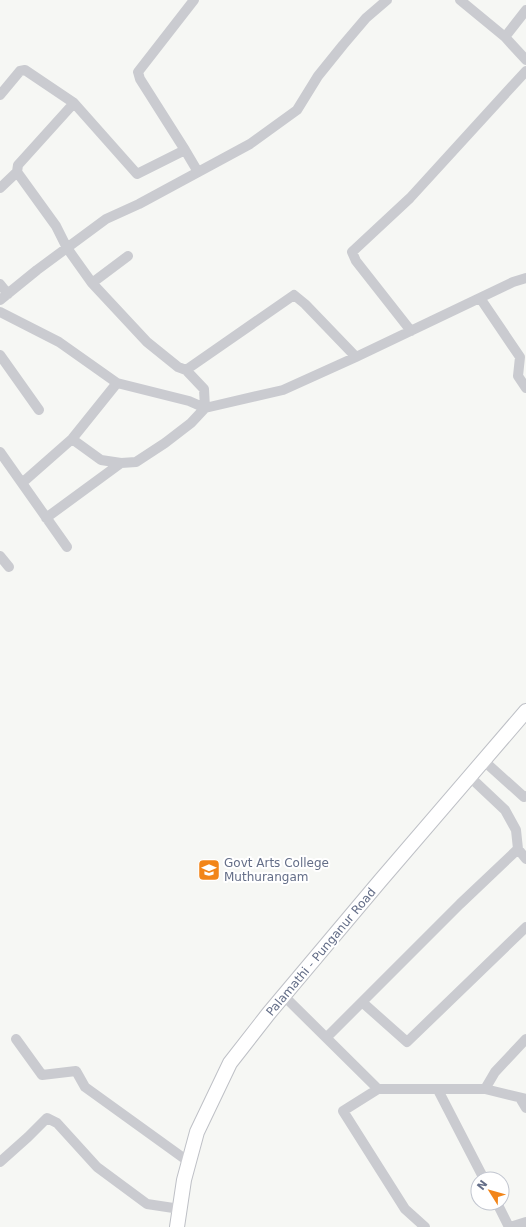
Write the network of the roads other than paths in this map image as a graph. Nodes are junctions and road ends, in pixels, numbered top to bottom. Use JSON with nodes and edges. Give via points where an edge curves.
{"nodes":[{"id":1,"x":194,"y":0,"type":"edge"},
{"id":2,"x":388,"y":0,"type":"edge"},
{"id":3,"x":460,"y":0,"type":"edge"},
{"id":4,"x":526,"y":10,"type":"edge"},
{"id":5,"x":504,"y":37,"type":"junction"},
{"id":6,"x":526,"y":60,"type":"edge"},
{"id":7,"x":526,"y":72,"type":"edge"},
{"id":8,"x":0,"y":95,"type":"edge"},
{"id":9,"x":74,"y":103,"type":"junction"},
{"id":10,"x":185,"y":150,"type":"junction"},
{"id":11,"x":16,"y":172,"type":"junction"},
{"id":12,"x":198,"y":172,"type":"junction"},
{"id":13,"x":0,"y":188,"type":"edge"},
{"id":14,"x":67,"y":248,"type":"junction"},
{"id":15,"x":128,"y":256,"type":"dead end"},
{"id":16,"x":526,"y":278,"type":"edge"},
{"id":17,"x":92,"y":283,"type":"junction"},
{"id":18,"x":0,"y":284,"type":"edge"},
{"id":19,"x":4,"y":297,"type":"edge"},
{"id":20,"x":480,"y":298,"type":"junction"},
{"id":21,"x":0,"y":312,"type":"edge"},
{"id":22,"x":411,"y":331,"type":"junction"},
{"id":23,"x":0,"y":355,"type":"edge"},
{"id":24,"x":356,"y":357,"type":"junction"},
{"id":25,"x":186,"y":370,"type":"junction"},
{"id":26,"x":117,"y":383,"type":"junction"},
{"id":27,"x":526,"y":388,"type":"edge"},
{"id":28,"x":205,"y":408,"type":"junction"},
{"id":29,"x":39,"y":410,"type":"dead end"},
{"id":30,"x":72,"y":439,"type":"junction"},
{"id":31,"x":0,"y":452,"type":"edge"},
{"id":32,"x":122,"y":463,"type":"junction"},
{"id":33,"x":22,"y":483,"type":"junction"},
{"id":34,"x":46,"y":518,"type":"junction"},
{"id":35,"x":67,"y":547,"type":"dead end"},
{"id":36,"x":0,"y":556,"type":"edge"},
{"id":37,"x":9,"y":567,"type":"dead end"},
{"id":38,"x":526,"y":711,"type":"edge"},
{"id":39,"x":484,"y":761,"type":"junction"},
{"id":40,"x":470,"y":777,"type":"junction"},
{"id":41,"x":526,"y":796,"type":"edge"},
{"id":42,"x":521,"y":836,"type":"edge"},
{"id":43,"x":518,"y":849,"type":"junction"},
{"id":44,"x":526,"y":859,"type":"edge"},
{"id":45,"x":526,"y":927,"type":"edge"},
{"id":46,"x":284,"y":996,"type":"junction"},
{"id":47,"x":362,"y":1002,"type":"junction"},
{"id":48,"x":326,"y":1037,"type":"junction"},
{"id":49,"x":16,"y":1038,"type":"dead end"},
{"id":50,"x":526,"y":1039,"type":"edge"},
{"id":51,"x":378,"y":1089,"type":"junction"},
{"id":52,"x":486,"y":1089,"type":"junction"},
{"id":53,"x":438,"y":1090,"type":"junction"},
{"id":54,"x":523,"y":1098,"type":"edge"},
{"id":55,"x":526,"y":1108,"type":"edge"},
{"id":56,"x":0,"y":1162,"type":"edge"},
{"id":57,"x":189,"y":1162,"type":"junction"},
{"id":58,"x":480,"y":1171,"type":"edge"},
{"id":59,"x":180,"y":1209,"type":"junction"},
{"id":60,"x":501,"y":1211,"type":"edge"},
{"id":61,"x":526,"y":1222,"type":"edge"},
{"id":62,"x":177,"y":1227,"type":"edge"},
{"id":63,"x":425,"y":1227,"type":"edge"},
{"id":64,"x":510,"y":1227,"type":"edge"}],
"edges":[{"from":1,"to":10,"type":"street","via":[[138,72]]},
{"from":2,"to":12,"type":"street","via":[[366,18],[343,45],[318,76],[297,110],[250,144]]},
{"from":3,"to":5,"type":"street"},
{"from":4,"to":5,"type":"street"},
{"from":5,"to":6,"type":"street"},
{"from":7,"to":22,"type":"street","via":[[410,198],[352,252],[356,261]]},
{"from":8,"to":9,"type":"street","via":[[20,71],[25,70]]},
{"from":9,"to":10,"type":"street","via":[[137,174]]},
{"from":9,"to":11,"type":"street","via":[[18,165]]},
{"from":10,"to":12,"type":"street"},
{"from":11,"to":13,"type":"street"},
{"from":11,"to":14,"type":"street","via":[[56,226]]},
{"from":12,"to":14,"type":"street","via":[[106,219]]},
{"from":14,"to":17,"type":"street"},
{"from":14,"to":19,"type":"street"},
{"from":15,"to":17,"type":"street"},
{"from":16,"to":20,"type":"street"},
{"from":17,"to":25,"type":"street","via":[[147,342],[178,367]]},
{"from":18,"to":19,"type":"street"},
{"from":20,"to":22,"type":"street"},
{"from":20,"to":27,"type":"street","via":[[520,357],[518,376]]},
{"from":21,"to":26,"type":"street","via":[[58,342]]},
{"from":22,"to":24,"type":"street"},
{"from":23,"to":29,"type":"street"},
{"from":24,"to":25,"type":"street","via":[[294,295]]},
{"from":24,"to":28,"type":"street","via":[[283,390]]},
{"from":25,"to":28,"type":"street","via":[[204,389]]},
{"from":26,"to":28,"type":"street","via":[[189,401]]},
{"from":26,"to":30,"type":"street"},
{"from":28,"to":32,"type":"street","via":[[159,447],[136,462]]},
{"from":30,"to":32,"type":"street","via":[[101,460]]},
{"from":30,"to":33,"type":"street"},
{"from":31,"to":33,"type":"street"},
{"from":32,"to":34,"type":"street"},
{"from":33,"to":34,"type":"street"},
{"from":34,"to":35,"type":"street"},
{"from":36,"to":37,"type":"street"},
{"from":38,"to":39,"type":"street","name":"Palamathi - Punganur Road"},
{"from":39,"to":40,"type":"street","name":"Palamathi - Punganur Road"},
{"from":39,"to":41,"type":"street","via":[[524,798]]},
{"from":40,"to":42,"type":"street","via":[[505,810]]},
{"from":40,"to":46,"type":"street","name":"Palamathi - Punganur Road"},
{"from":42,"to":43,"type":"street"},
{"from":43,"to":44,"type":"street"},
{"from":43,"to":47,"type":"street"},
{"from":45,"to":47,"type":"street","via":[[407,1042]]},
{"from":46,"to":48,"type":"street"},
{"from":46,"to":57,"type":"street","name":"Palamathi - Punganur Road","via":[[230,1063],[197,1132]]},
{"from":47,"to":48,"type":"street"},
{"from":48,"to":51,"type":"street"},
{"from":49,"to":57,"type":"street","via":[[42,1075],[76,1071],[85,1087]]},
{"from":50,"to":52,"type":"street","via":[[495,1072]]},
{"from":51,"to":53,"type":"street"},
{"from":51,"to":63,"type":"street","via":[[343,1111],[406,1209]]},
{"from":52,"to":53,"type":"street"},
{"from":52,"to":54,"type":"street"},
{"from":53,"to":58,"type":"street"},
{"from":54,"to":55,"type":"street"},
{"from":56,"to":59,"type":"street","via":[[47,1118],[57,1123],[97,1167],[147,1204]]},
{"from":57,"to":59,"type":"street","name":"Palamathi - Punganur Road"},
{"from":59,"to":62,"type":"street","name":"Palamathi - Punganur Road"},
{"from":60,"to":64,"type":"street"},
{"from":61,"to":64,"type":"street"}]}
